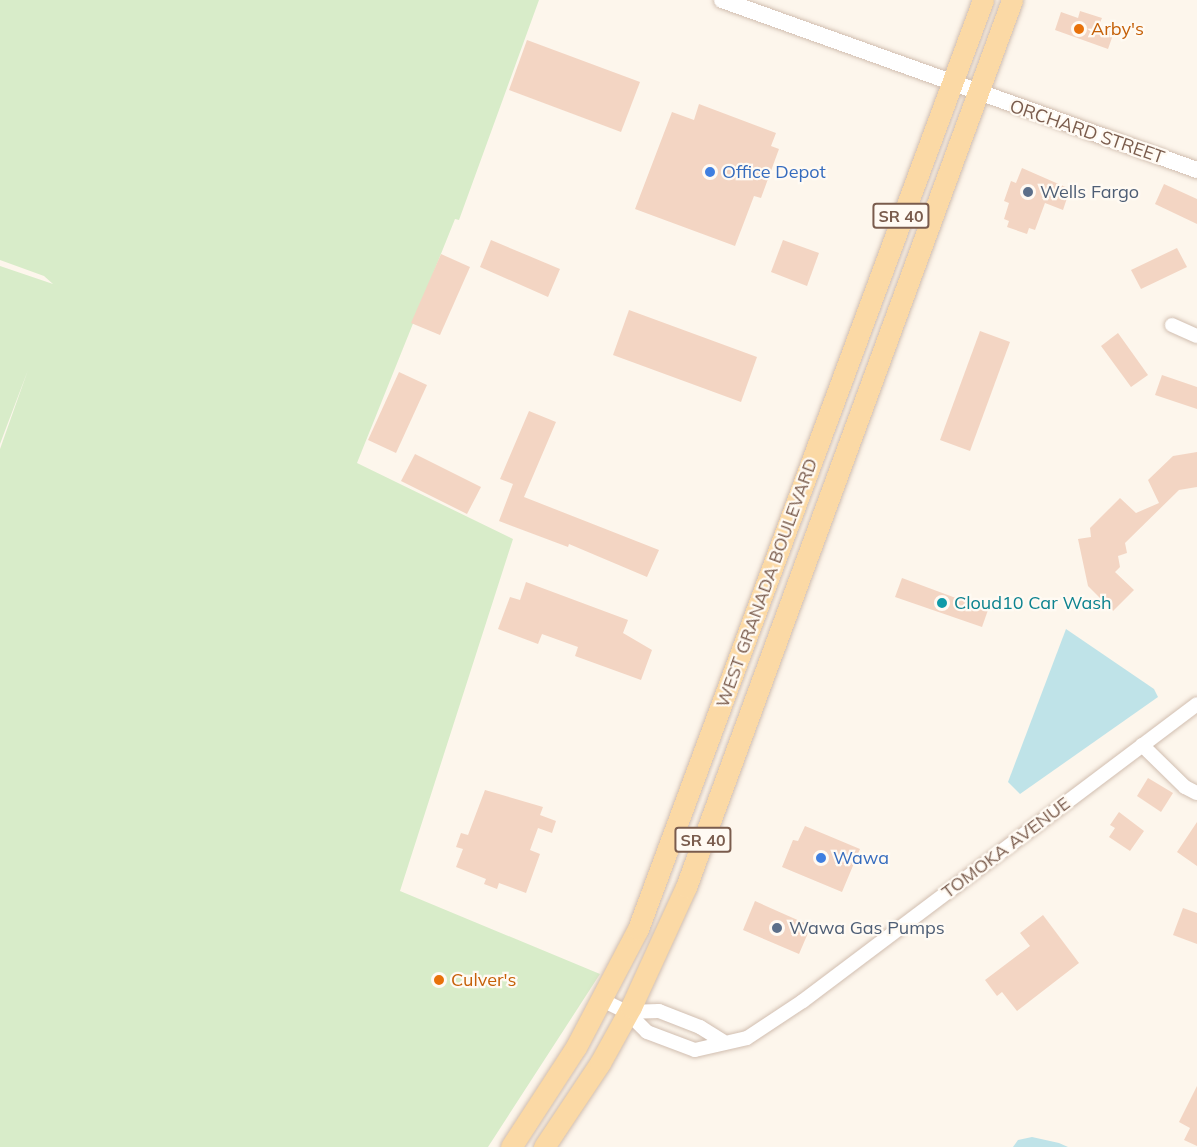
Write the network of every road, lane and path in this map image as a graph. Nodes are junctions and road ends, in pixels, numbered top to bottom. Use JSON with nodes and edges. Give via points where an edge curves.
{"nodes":[{"id":1,"x":722,"y":0,"type":"edge"},
{"id":2,"x":983,"y":0,"type":"edge"},
{"id":3,"x":1012,"y":0,"type":"edge"},
{"id":4,"x":949,"y":84,"type":"junction"},
{"id":5,"x":976,"y":94,"type":"junction"},
{"id":6,"x":1197,"y":170,"type":"edge"},
{"id":7,"x":1172,"y":325,"type":"dead end"},
{"id":8,"x":1197,"y":336,"type":"edge"},
{"id":9,"x":800,"y":494,"type":"junction"},
{"id":10,"x":827,"y":503,"type":"junction"},
{"id":11,"x":1197,"y":704,"type":"edge"},
{"id":12,"x":1142,"y":745,"type":"junction"},
{"id":13,"x":1197,"y":793,"type":"edge"},
{"id":14,"x":602,"y":1000,"type":"junction"},
{"id":15,"x":627,"y":1012,"type":"junction"},
{"id":16,"x":722,"y":1041,"type":"junction"},
{"id":17,"x":511,"y":1147,"type":"edge"},
{"id":18,"x":544,"y":1147,"type":"edge"}],
"edges":[{"from":1,"to":4,"type":"street","name":"ORCHARD STREET"},
{"from":2,"to":4,"type":"main road","name":"WEST GRANADA BOULEVARD","number":"SR 40"},
{"from":3,"to":5,"type":"main road","name":"WEST GRANADA BOULEVARD","number":"SR 40"},
{"from":4,"to":5,"type":"street","name":"ORCHARD STREET"},
{"from":4,"to":9,"type":"main road","name":"WEST GRANADA BOULEVARD","number":"SR 40"},
{"from":5,"to":6,"type":"street","name":"ORCHARD STREET"},
{"from":5,"to":10,"type":"main road","name":"WEST GRANADA BOULEVARD","number":"SR 40"},
{"from":7,"to":8,"type":"street"},
{"from":9,"to":10,"type":"street"},
{"from":9,"to":14,"type":"main road","name":"WEST GRANADA BOULEVARD","number":"SR 40","via":[[661,871]]},
{"from":10,"to":15,"type":"main road","name":"WEST GRANADA BOULEVARD","number":"SR 40","via":[[686,887]]},
{"from":11,"to":12,"type":"street","name":"TOMOKA AVENUE"},
{"from":12,"to":13,"type":"street","via":[[1185,788]]},
{"from":12,"to":16,"type":"street","name":"TOMOKA AVENUE","via":[[803,1001],[747,1038]]},
{"from":14,"to":15,"type":"street","name":"TOMOKA AVENUE"},
{"from":14,"to":17,"type":"main road","name":"WEST GRANADA BOULEVARD","number":"SR 40"},
{"from":15,"to":16,"type":"street","name":"TOMOKA AVENUE","via":[[659,1011],[700,1027]]},
{"from":15,"to":16,"type":"street","name":"TOMOKA AVENUE","via":[[647,1032],[695,1050]]},
{"from":15,"to":18,"type":"main road","name":"WEST GRANADA BOULEVARD","number":"SR 40"}]}
